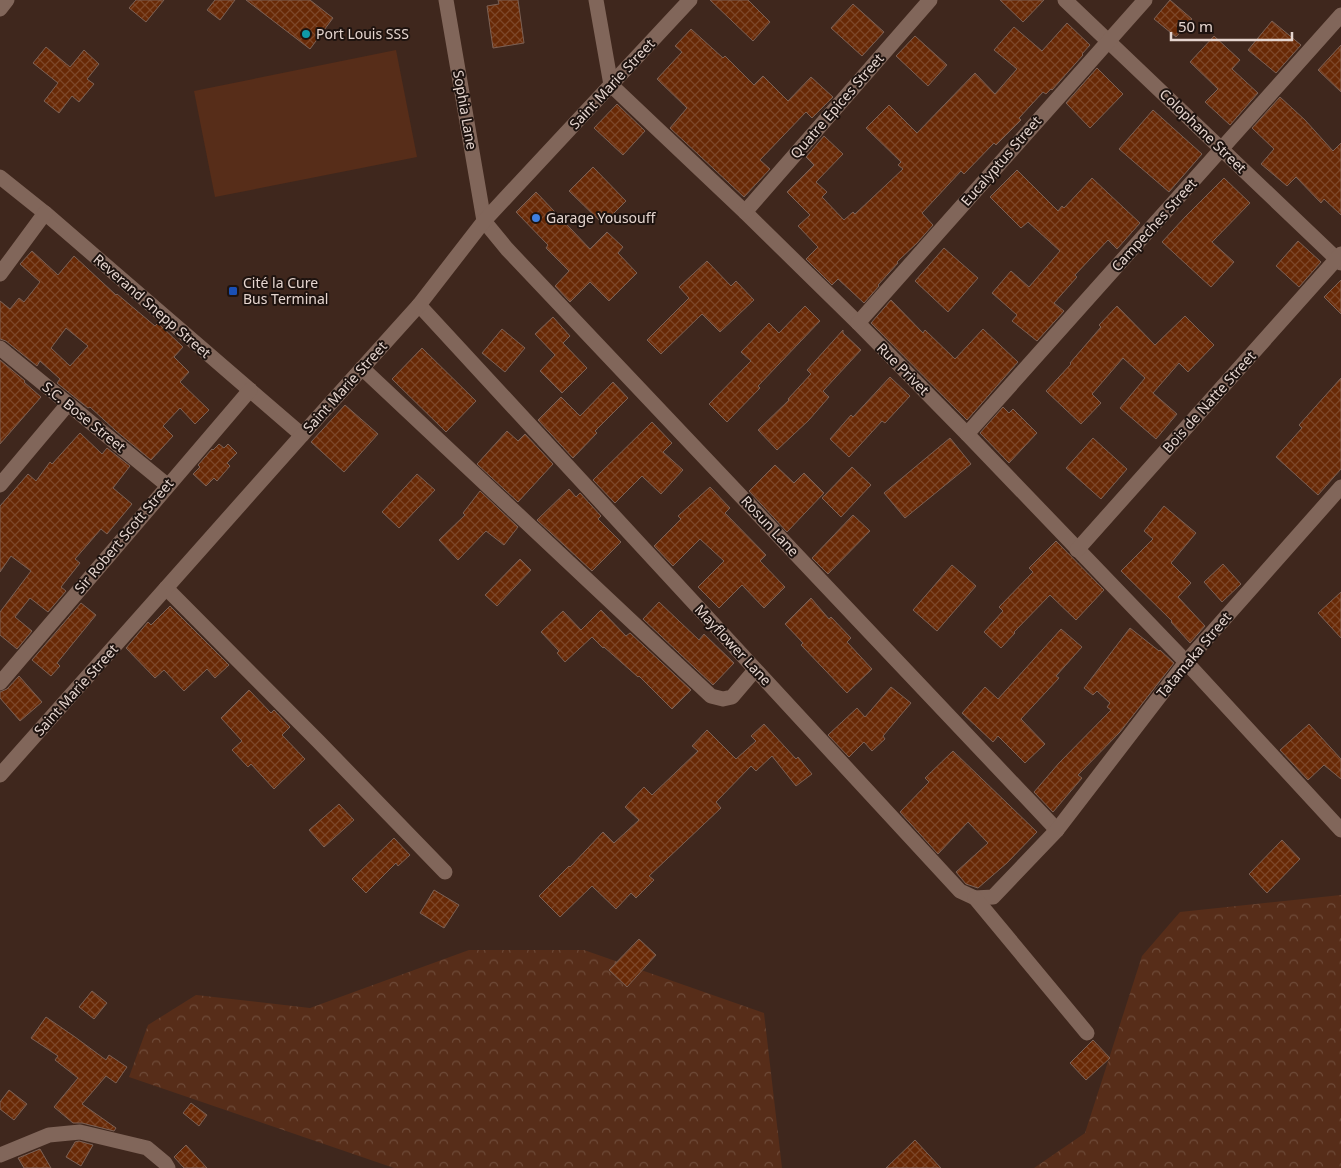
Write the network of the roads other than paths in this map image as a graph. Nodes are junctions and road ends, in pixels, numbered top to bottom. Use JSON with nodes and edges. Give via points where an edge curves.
{"nodes":[{"id":1,"x":8,"y":0,"type":"edge"},
{"id":2,"x":446,"y":0,"type":"edge"},
{"id":3,"x":596,"y":0,"type":"edge"},
{"id":4,"x":690,"y":0,"type":"edge"},
{"id":5,"x":930,"y":0,"type":"edge"},
{"id":6,"x":1065,"y":0,"type":"edge"},
{"id":7,"x":1145,"y":0,"type":"edge"},
{"id":8,"x":0,"y":9,"type":"edge"},
{"id":9,"x":1341,"y":15,"type":"edge"},
{"id":10,"x":1108,"y":41,"type":"junction"},
{"id":11,"x":611,"y":85,"type":"junction"},
{"id":12,"x":1222,"y":150,"type":"junction"},
{"id":13,"x":0,"y":177,"type":"edge"},
{"id":14,"x":745,"y":212,"type":"junction"},
{"id":15,"x":45,"y":214,"type":"junction"},
{"id":16,"x":484,"y":221,"type":"junction"},
{"id":17,"x":1340,"y":258,"type":"edge"},
{"id":18,"x":0,"y":274,"type":"edge"},
{"id":19,"x":419,"y":305,"type":"junction"},
{"id":20,"x":858,"y":324,"type":"junction"},
{"id":21,"x":0,"y":348,"type":"edge"},
{"id":22,"x":362,"y":368,"type":"junction"},
{"id":23,"x":250,"y":390,"type":"junction"},
{"id":24,"x":68,"y":404,"type":"junction"},
{"id":25,"x":967,"y":434,"type":"junction"},
{"id":26,"x":302,"y":435,"type":"junction"},
{"id":27,"x":0,"y":485,"type":"edge"},
{"id":28,"x":167,"y":485,"type":"junction"},
{"id":29,"x":1341,"y":487,"type":"edge"},
{"id":30,"x":1077,"y":550,"type":"junction"},
{"id":31,"x":166,"y":588,"type":"junction"},
{"id":32,"x":1186,"y":662,"type":"junction"},
{"id":33,"x":755,"y":670,"type":"junction"},
{"id":34,"x":0,"y":683,"type":"edge"},
{"id":35,"x":0,"y":775,"type":"edge"},
{"id":36,"x":1057,"y":830,"type":"junction"},
{"id":37,"x":1341,"y":830,"type":"edge"},
{"id":38,"x":445,"y":872,"type":"dead end"},
{"id":39,"x":975,"y":898,"type":"junction"},
{"id":40,"x":1087,"y":1033,"type":"dead end"},
{"id":41,"x":0,"y":1155,"type":"edge"},
{"id":42,"x":168,"y":1168,"type":"edge"}],
"edges":[{"from":1,"to":8,"type":"street"},
{"from":2,"to":16,"type":"street","name":"Sophia Lane"},
{"from":3,"to":11,"type":"street"},
{"from":4,"to":11,"type":"street","name":"Saint Marie Street"},
{"from":5,"to":14,"type":"street","name":"Quatre Epices Street"},
{"from":6,"to":10,"type":"street","name":"Colophane Street"},
{"from":7,"to":10,"type":"street","name":"Eucalyptus Street"},
{"from":9,"to":12,"type":"street","name":"Campeches Street"},
{"from":10,"to":12,"type":"street","name":"Colophane Street"},
{"from":10,"to":20,"type":"street","name":"Eucalyptus Street"},
{"from":11,"to":14,"type":"street","name":"Rue Privet"},
{"from":11,"to":16,"type":"street","name":"Saint Marie Street"},
{"from":12,"to":17,"type":"street","name":"Colophane Street"},
{"from":12,"to":25,"type":"street","name":"Campeches Street"},
{"from":13,"to":15,"type":"street","name":"Reverand Snepp Street"},
{"from":14,"to":20,"type":"street","name":"Rue Privet"},
{"from":15,"to":18,"type":"street"},
{"from":15,"to":23,"type":"street","name":"Reverand Snepp Street"},
{"from":16,"to":19,"type":"street","name":"Saint Marie Street"},
{"from":16,"to":36,"type":"street","name":"Rosun Lane"},
{"from":17,"to":30,"type":"street","name":"Bois de Natte Street"},
{"from":19,"to":22,"type":"street","name":"Saint Marie Street"},
{"from":19,"to":33,"type":"street","name":"Mayflower Lane"},
{"from":20,"to":25,"type":"street","name":"Rue Privet"},
{"from":21,"to":24,"type":"street","name":"S.C. Bose Street"},
{"from":22,"to":26,"type":"street","name":"Saint Marie Street"},
{"from":22,"to":33,"type":"street","via":[[711,696],[732,697]]},
{"from":23,"to":26,"type":"street","name":"Reverand Snepp Street"},
{"from":23,"to":28,"type":"street","name":"Sir Robert Scott Street"},
{"from":24,"to":27,"type":"street"},
{"from":24,"to":28,"type":"street","name":"S.C. Bose Street"},
{"from":25,"to":30,"type":"street","name":"Rue Privet"},
{"from":26,"to":31,"type":"street","name":"Saint Marie Street"},
{"from":28,"to":34,"type":"street","name":"Sir Robert Scott Street"},
{"from":29,"to":32,"type":"street","name":"Tatamaka Street"},
{"from":30,"to":32,"type":"street","name":"Rue Privet"},
{"from":31,"to":35,"type":"street","name":"Saint Marie Street"},
{"from":31,"to":38,"type":"street"},
{"from":32,"to":36,"type":"street","name":"Tatamaka Street"},
{"from":32,"to":37,"type":"street","name":"Rue Privet"},
{"from":33,"to":39,"type":"street","name":"Mayflower Lane","via":[[960,891]]},
{"from":36,"to":39,"type":"street","via":[[993,898]]},
{"from":39,"to":40,"type":"street","name":"Mayflower Lane"},
{"from":41,"to":42,"type":"street","via":[[50,1135],[80,1132],[147,1148]]}]}
